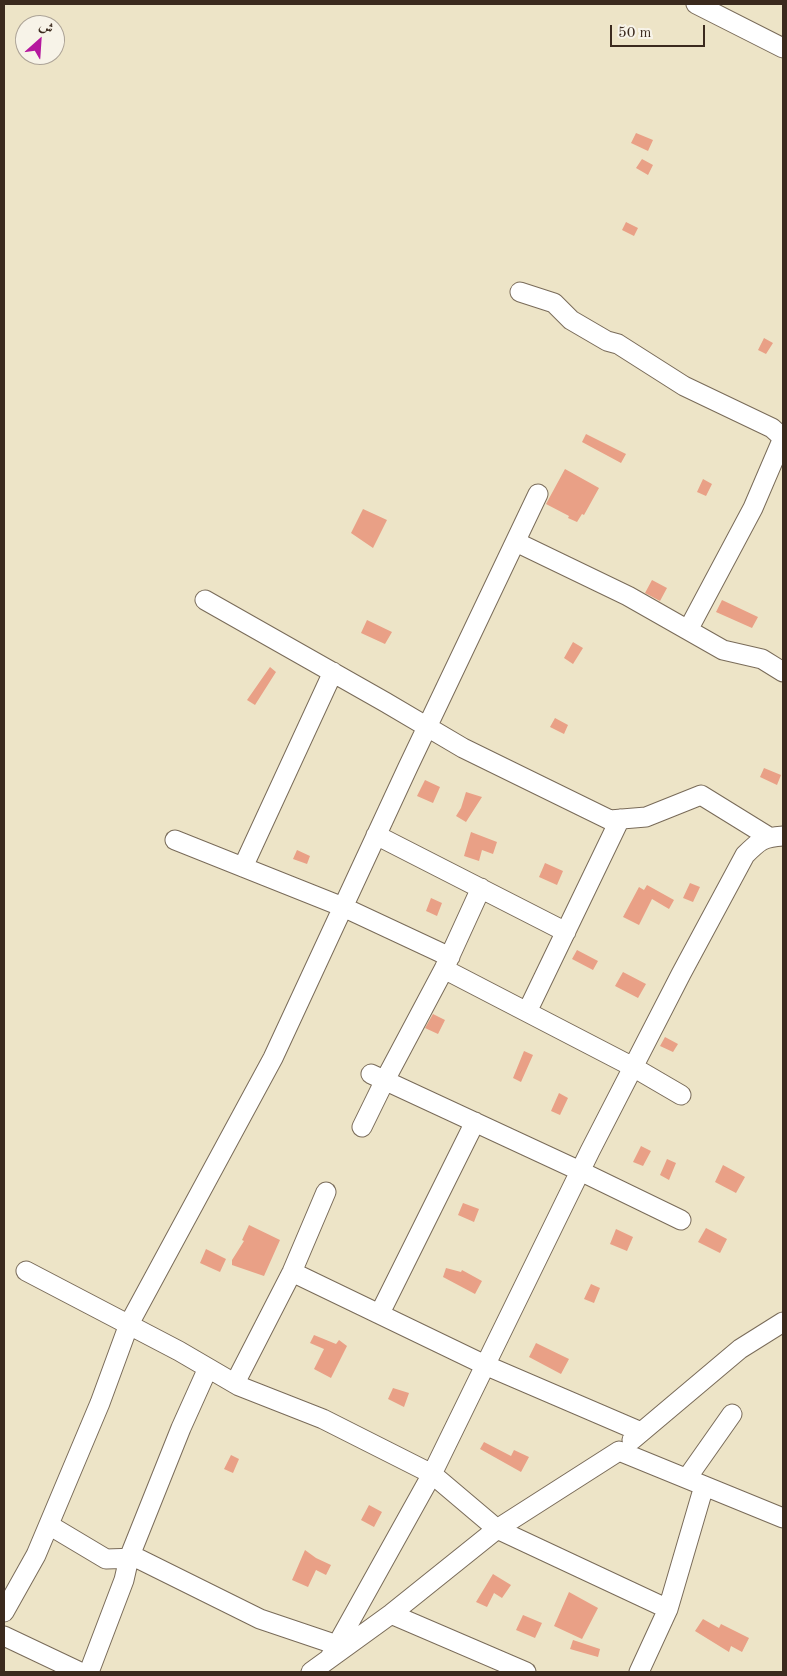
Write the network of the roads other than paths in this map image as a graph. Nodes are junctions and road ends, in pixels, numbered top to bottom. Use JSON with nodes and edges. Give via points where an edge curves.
{"nodes":[{"id":1,"x":696,"y":4,"type":"edge"},
{"id":2,"x":783,"y":48,"type":"edge"},
{"id":3,"x":520,"y":292,"type":"dead end"},
{"id":4,"x":783,"y":438,"type":"edge"},
{"id":5,"x":538,"y":494,"type":"dead end"},
{"id":6,"x":516,"y":542,"type":"junction"},
{"id":7,"x":205,"y":600,"type":"dead end"},
{"id":8,"x":688,"y":630,"type":"junction"},
{"id":9,"x":333,"y":672,"type":"junction"},
{"id":10,"x":783,"y":672,"type":"edge"},
{"id":11,"x":427,"y":727,"type":"junction"},
{"id":12,"x":620,"y":819,"type":"junction"},
{"id":13,"x":376,"y":835,"type":"junction"},
{"id":14,"x":776,"y":836,"type":"edge"},
{"id":15,"x":175,"y":840,"type":"dead end"},
{"id":16,"x":243,"y":867,"type":"junction"},
{"id":17,"x":481,"y":888,"type":"junction"},
{"id":18,"x":343,"y":908,"type":"junction"},
{"id":19,"x":566,"y":932,"type":"junction"},
{"id":20,"x":447,"y":963,"type":"junction"},
{"id":21,"x":527,"y":1012,"type":"junction"},
{"id":22,"x":633,"y":1067,"type":"junction"},
{"id":23,"x":378,"y":1077,"type":"junction"},
{"id":24,"x":681,"y":1095,"type":"dead end"},
{"id":25,"x":475,"y":1122,"type":"junction"},
{"id":26,"x":362,"y":1127,"type":"dead end"},
{"id":27,"x":580,"y":1171,"type":"junction"},
{"id":28,"x":326,"y":1192,"type":"dead end"},
{"id":29,"x":681,"y":1220,"type":"dead end"},
{"id":30,"x":26,"y":1271,"type":"dead end"},
{"id":31,"x":292,"y":1272,"type":"junction"},
{"id":32,"x":380,"y":1314,"type":"junction"},
{"id":33,"x":783,"y":1322,"type":"edge"},
{"id":34,"x":129,"y":1324,"type":"junction"},
{"id":35,"x":485,"y":1365,"type":"junction"},
{"id":36,"x":208,"y":1368,"type":"junction"},
{"id":37,"x":235,"y":1384,"type":"junction"},
{"id":38,"x":732,"y":1414,"type":"dead end"},
{"id":39,"x":641,"y":1432,"type":"junction"},
{"id":40,"x":619,"y":1450,"type":"junction"},
{"id":41,"x":432,"y":1474,"type":"junction"},
{"id":42,"x":687,"y":1478,"type":"junction"},
{"id":43,"x":704,"y":1486,"type":"junction"},
{"id":44,"x":783,"y":1518,"type":"edge"},
{"id":45,"x":49,"y":1525,"type":"junction"},
{"id":46,"x":497,"y":1529,"type":"junction"},
{"id":47,"x":129,"y":1558,"type":"junction"},
{"id":48,"x":668,"y":1608,"type":"junction"},
{"id":49,"x":4,"y":1612,"type":"edge"},
{"id":50,"x":391,"y":1614,"type":"junction"},
{"id":51,"x":4,"y":1636,"type":"edge"},
{"id":52,"x":333,"y":1652,"type":"junction"},
{"id":53,"x":80,"y":1672,"type":"edge"},
{"id":54,"x":88,"y":1672,"type":"edge"},
{"id":55,"x":311,"y":1672,"type":"edge"},
{"id":56,"x":526,"y":1672,"type":"edge"},
{"id":57,"x":639,"y":1672,"type":"edge"}],
"edges":[{"from":1,"to":2,"type":"street"},
{"from":3,"to":4,"type":"street","via":[[554,303],[571,320],[618,344],[684,386],[772,428]]},
{"from":4,"to":8,"type":"street","via":[[753,508]]},
{"from":5,"to":6,"type":"street"},
{"from":6,"to":8,"type":"street","via":[[628,596]]},
{"from":6,"to":11,"type":"street"},
{"from":7,"to":9,"type":"street"},
{"from":8,"to":10,"type":"street","via":[[723,650],[762,659]]},
{"from":9,"to":11,"type":"street"},
{"from":9,"to":16,"type":"street"},
{"from":11,"to":12,"type":"street","via":[[462,748],[610,820]]},
{"from":11,"to":13,"type":"street"},
{"from":12,"to":14,"type":"street","via":[[646,817],[701,795]]},
{"from":12,"to":19,"type":"street"},
{"from":13,"to":17,"type":"street"},
{"from":13,"to":18,"type":"street"},
{"from":14,"to":22,"type":"street","via":[[756,844],[745,855]]},
{"from":15,"to":16,"type":"street"},
{"from":16,"to":18,"type":"street"},
{"from":17,"to":19,"type":"street"},
{"from":17,"to":20,"type":"street"},
{"from":18,"to":20,"type":"street"},
{"from":18,"to":34,"type":"street","via":[[273,1058]]},
{"from":19,"to":21,"type":"street"},
{"from":20,"to":21,"type":"street"},
{"from":20,"to":23,"type":"street"},
{"from":21,"to":22,"type":"street"},
{"from":22,"to":24,"type":"street"},
{"from":22,"to":27,"type":"street"},
{"from":23,"to":25,"type":"street"},
{"from":23,"to":26,"type":"street"},
{"from":25,"to":27,"type":"street"},
{"from":25,"to":32,"type":"street"},
{"from":27,"to":29,"type":"street"},
{"from":27,"to":35,"type":"street"},
{"from":28,"to":31,"type":"street"},
{"from":30,"to":34,"type":"street"},
{"from":31,"to":32,"type":"street"},
{"from":31,"to":37,"type":"street"},
{"from":32,"to":35,"type":"street"},
{"from":33,"to":39,"type":"street","via":[[740,1349]]},
{"from":34,"to":36,"type":"street"},
{"from":34,"to":45,"type":"street"},
{"from":35,"to":39,"type":"street"},
{"from":35,"to":41,"type":"street"},
{"from":36,"to":37,"type":"street"},
{"from":36,"to":47,"type":"street"},
{"from":37,"to":41,"type":"street","via":[[324,1419]]},
{"from":38,"to":42,"type":"street"},
{"from":39,"to":40,"type":"street"},
{"from":40,"to":42,"type":"street"},
{"from":40,"to":46,"type":"street"},
{"from":41,"to":46,"type":"street"},
{"from":41,"to":52,"type":"street"},
{"from":42,"to":43,"type":"street"},
{"from":43,"to":44,"type":"street"},
{"from":43,"to":48,"type":"street"},
{"from":45,"to":47,"type":"street","via":[[106,1559]]},
{"from":45,"to":49,"type":"street"},
{"from":46,"to":48,"type":"street"},
{"from":46,"to":50,"type":"street"},
{"from":47,"to":52,"type":"street","via":[[137,1558]]},
{"from":47,"to":54,"type":"street","via":[[124,1580]]},
{"from":48,"to":57,"type":"street"},
{"from":50,"to":52,"type":"street"},
{"from":50,"to":56,"type":"street"},
{"from":51,"to":53,"type":"street"},
{"from":52,"to":55,"type":"street"}]}
